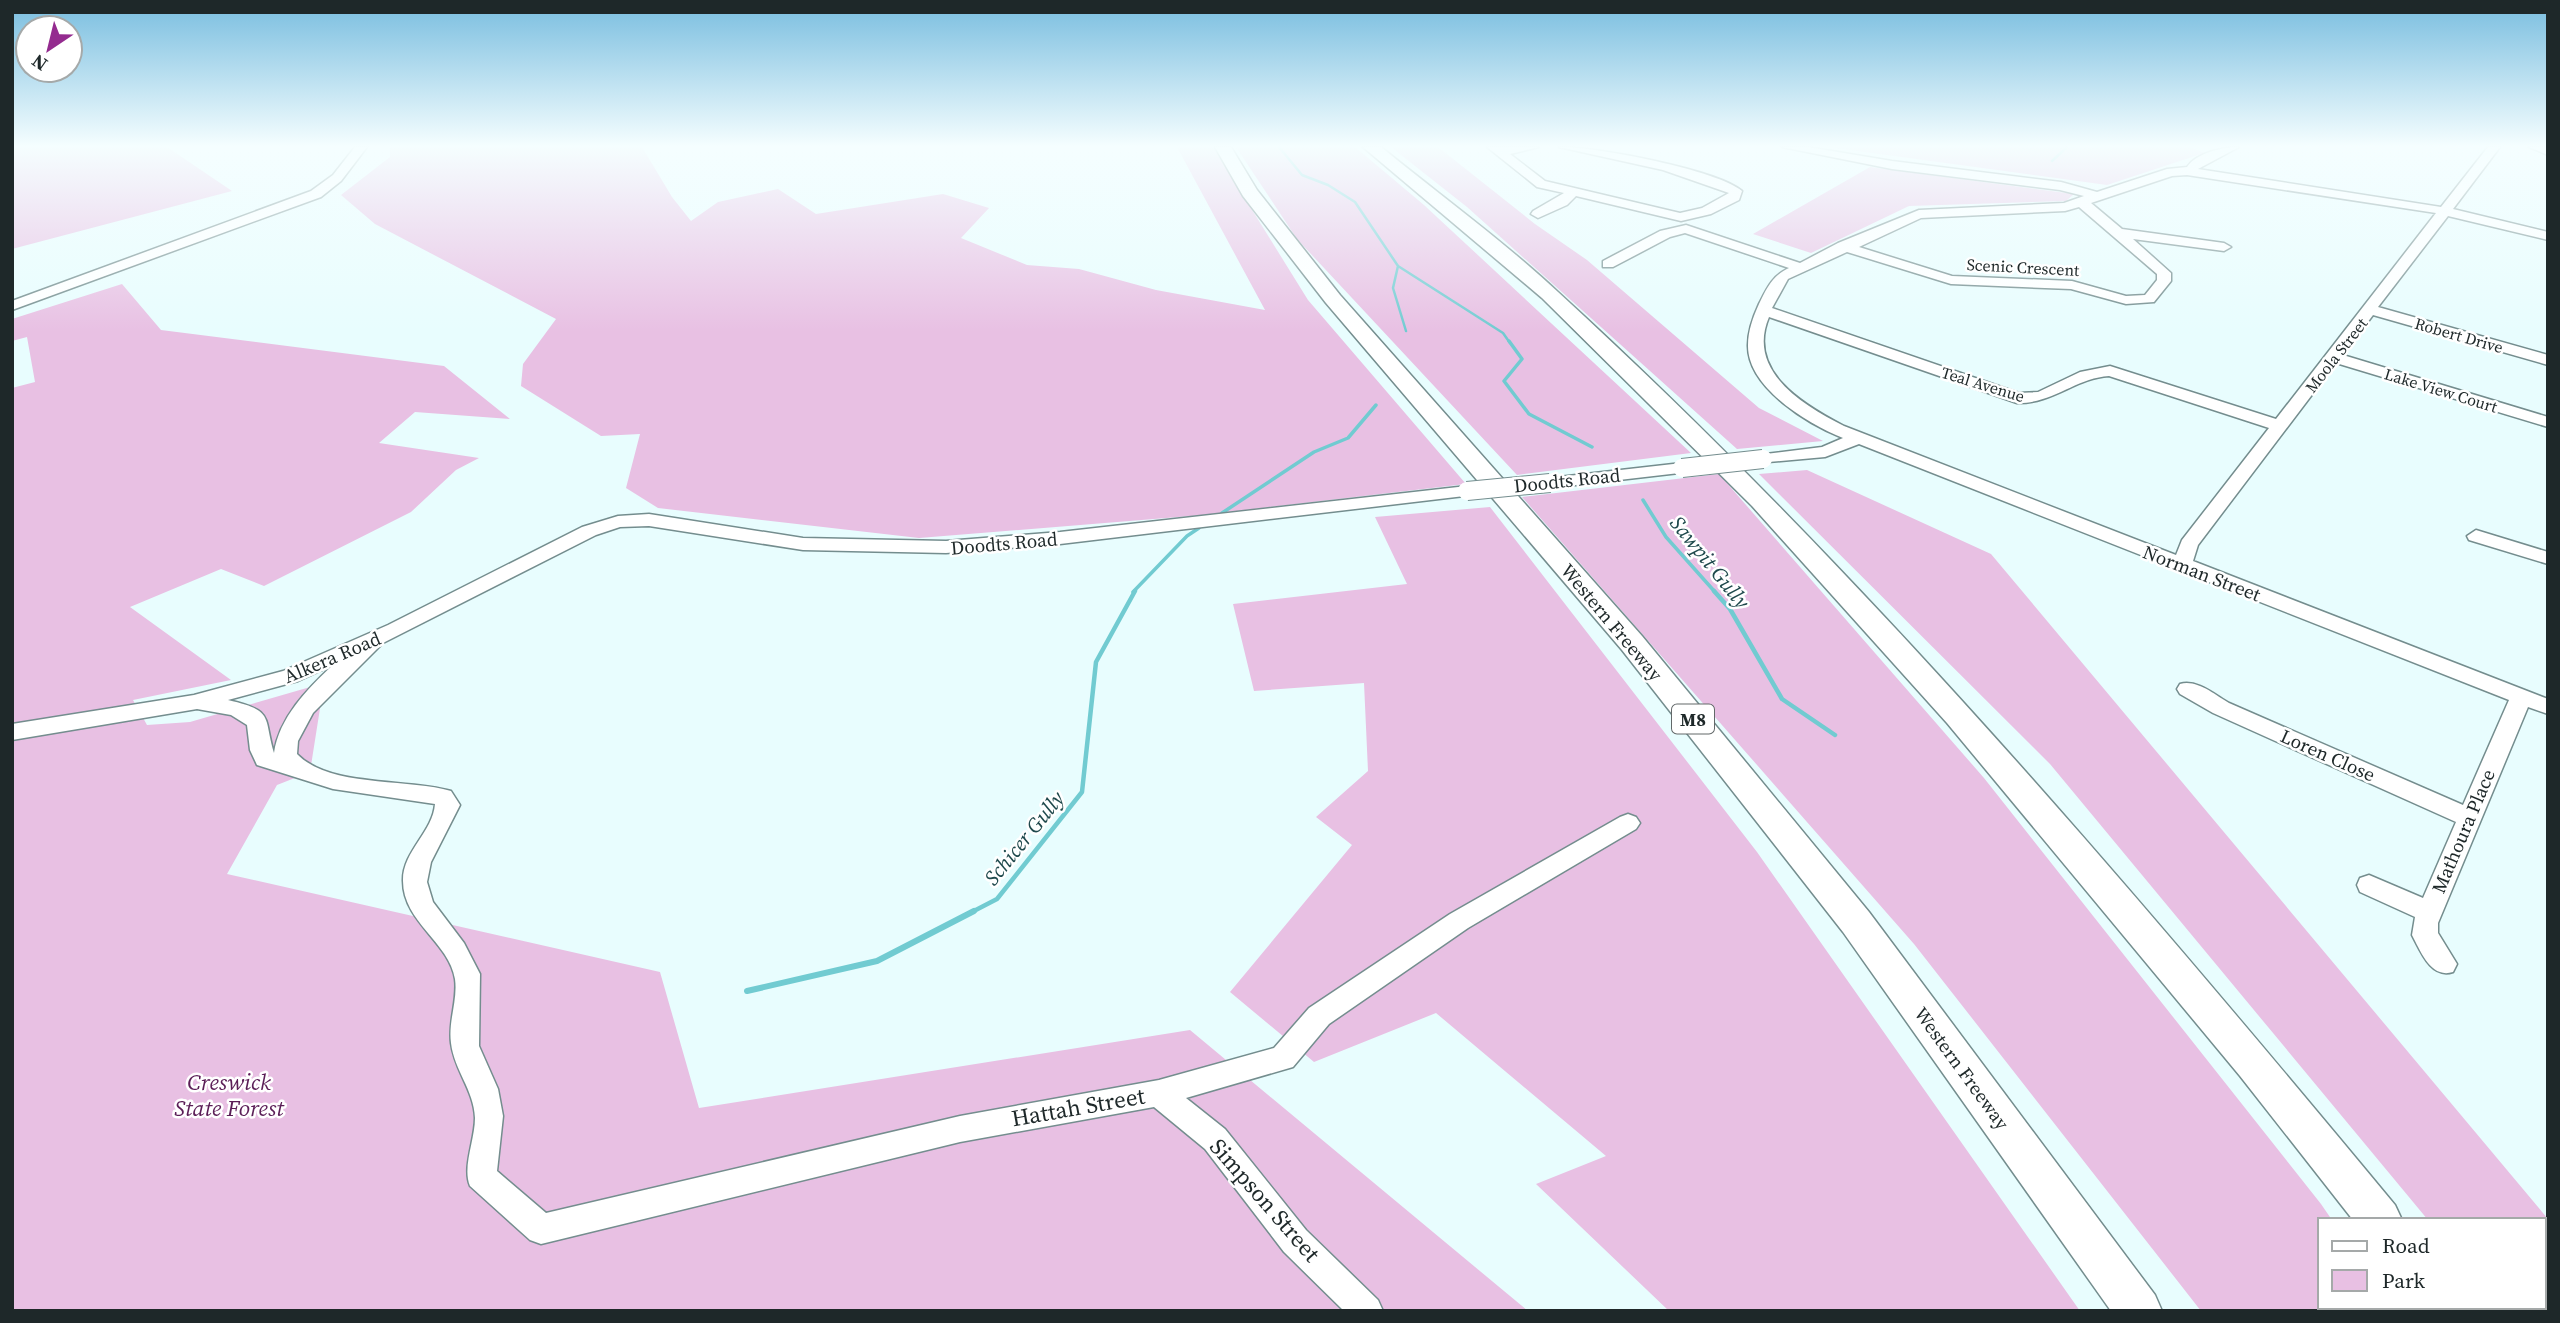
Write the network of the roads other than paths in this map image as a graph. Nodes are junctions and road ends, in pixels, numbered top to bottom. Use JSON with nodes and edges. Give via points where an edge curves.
{"nodes":[{"id":1,"x":276,"y":209,"type":"edge"},
{"id":2,"x":1262,"y":209,"type":"edge"},
{"id":3,"x":1446,"y":209,"type":"edge"},
{"id":4,"x":1549,"y":209,"type":"edge"},
{"id":5,"x":1643,"y":209,"type":"edge"},
{"id":6,"x":1712,"y":209,"type":"edge"},
{"id":7,"x":2040,"y":209,"type":"edge"},
{"id":8,"x":2090,"y":209,"type":"edge"},
{"id":9,"x":2433,"y":209,"type":"edge"},
{"id":10,"x":2446,"y":211,"type":"junction"},
{"id":11,"x":1538,"y":214,"type":"dead end"},
{"id":12,"x":1685,"y":223,"type":"junction"},
{"id":13,"x":2118,"y":233,"type":"junction"},
{"id":14,"x":2548,"y":236,"type":"edge"},
{"id":15,"x":1843,"y":246,"type":"junction"},
{"id":16,"x":2224,"y":247,"type":"dead end"},
{"id":17,"x":1608,"y":264,"type":"dead end"},
{"id":18,"x":1803,"y":265,"type":"junction"},
{"id":19,"x":12,"y":306,"type":"edge"},
{"id":20,"x":1764,"y":310,"type":"junction"},
{"id":21,"x":2371,"y":310,"type":"junction"},
{"id":22,"x":2334,"y":357,"type":"junction"},
{"id":23,"x":2547,"y":358,"type":"edge"},
{"id":24,"x":2548,"y":422,"type":"edge"},
{"id":25,"x":2280,"y":426,"type":"junction"},
{"id":26,"x":1856,"y":439,"type":"junction"},
{"id":27,"x":630,"y":520,"type":"joint"},
{"id":28,"x":2476,"y":536,"type":"dead end"},
{"id":29,"x":2548,"y":558,"type":"edge"},
{"id":30,"x":2182,"y":565,"type":"junction"},
{"id":31,"x":375,"y":639,"type":"junction"},
{"id":32,"x":2188,"y":689,"type":"dead end"},
{"id":33,"x":2521,"y":696,"type":"junction"},
{"id":34,"x":194,"y":702,"type":"junction"},
{"id":35,"x":2548,"y":707,"type":"edge"},
{"id":36,"x":12,"y":732,"type":"edge"},
{"id":37,"x":290,"y":765,"type":"junction"},
{"id":38,"x":2470,"y":818,"type":"junction"},
{"id":39,"x":1629,"y":823,"type":"dead end"},
{"id":40,"x":2369,"y":886,"type":"dead end"},
{"id":41,"x":2429,"y":912,"type":"junction"},
{"id":42,"x":2444,"y":964,"type":"dead end"},
{"id":43,"x":1159,"y":1093,"type":"junction"},
{"id":44,"x":2378,"y":1218,"type":"edge"},
{"id":45,"x":1367,"y":1311,"type":"edge"},
{"id":46,"x":2139,"y":1311,"type":"edge"}],
"edges":[{"from":1,"to":19,"type":"street"},
{"from":2,"to":46,"type":"highway","name":"Western Freeway","number":"M8","via":[[1333,299],[1632,643],[1856,922]]},
{"from":3,"to":44,"type":"highway","via":[[1549,294],[1761,501],[1968,726]]},
{"from":4,"to":11,"type":"street"},
{"from":5,"to":12,"type":"street"},
{"from":6,"to":12,"type":"street"},
{"from":7,"to":15,"type":"street","via":[[1919,214]]},
{"from":8,"to":13,"type":"street","name":"Scenic Crescent"},
{"from":9,"to":10,"type":"street"},
{"from":10,"to":14,"type":"street"},
{"from":10,"to":21,"type":"street","name":"Moola Street"},
{"from":12,"to":17,"type":"street"},
{"from":12,"to":18,"type":"street"},
{"from":13,"to":15,"type":"street","name":"Scenic Crescent","via":[[2165,276],[2149,299],[2138,305],[2072,285],[1968,283]]},
{"from":13,"to":16,"type":"street"},
{"from":15,"to":18,"type":"street"},
{"from":18,"to":20,"type":"street","via":[[1778,280]]},
{"from":20,"to":25,"type":"street","name":"Teal Avenue","via":[[2035,404],[2089,373],[2107,371]]},
{"from":20,"to":26,"type":"street","via":[[1755,348],[1766,377],[1802,411]]},
{"from":21,"to":22,"type":"street","name":"Moola Street"},
{"from":21,"to":23,"type":"street","name":"Robert Drive"},
{"from":22,"to":24,"type":"street","name":"Lake View Court"},
{"from":22,"to":25,"type":"street","name":"Moola Street"},
{"from":25,"to":30,"type":"street","name":"Moola Street","via":[[2188,546]]},
{"from":26,"to":27,"type":"street","name":"Doodts Road","bridge":true,"via":[[1825,452],[946,547],[803,544]]},
{"from":26,"to":30,"type":"street","name":"Norman Street"},
{"from":27,"to":31,"type":"street","name":"Alkera Road","via":[[571,539]]},
{"from":28,"to":29,"type":"street"},
{"from":30,"to":33,"type":"street","name":"Norman Street"},
{"from":31,"to":34,"type":"street","name":"Alkera Road","via":[[290,676]]},
{"from":31,"to":37,"type":"street","via":[[322,690],[295,725],[285,747]]},
{"from":32,"to":38,"type":"street","name":"Loren Close","via":[[2221,708]]},
{"from":33,"to":35,"type":"street","name":"Norman Street"},
{"from":33,"to":38,"type":"street","name":"Mathoura Place"},
{"from":34,"to":36,"type":"street","name":"Alkera Road"},
{"from":34,"to":37,"type":"street","via":[[256,719],[265,759]]},
{"from":37,"to":43,"type":"street","name":"Hattah Street","via":[[315,777],[443,797],[448,804],[446,820],[421,861],[415,881],[422,904],[468,974],[464,1038],[471,1068],[486,1096],[489,1142],[481,1176],[541,1229],[960,1129]]},
{"from":38,"to":41,"type":"street","name":"Mathoura Place"},
{"from":39,"to":43,"type":"street","name":"Hattah Street","via":[[1459,921],[1351,994],[1319,1016],[1283,1058]]},
{"from":40,"to":41,"type":"street"},
{"from":41,"to":42,"type":"street","name":"Mathoura Place","via":[[2424,930]]},
{"from":43,"to":45,"type":"street","name":"Simpson Street","via":[[1215,1139],[1296,1241]]}]}
